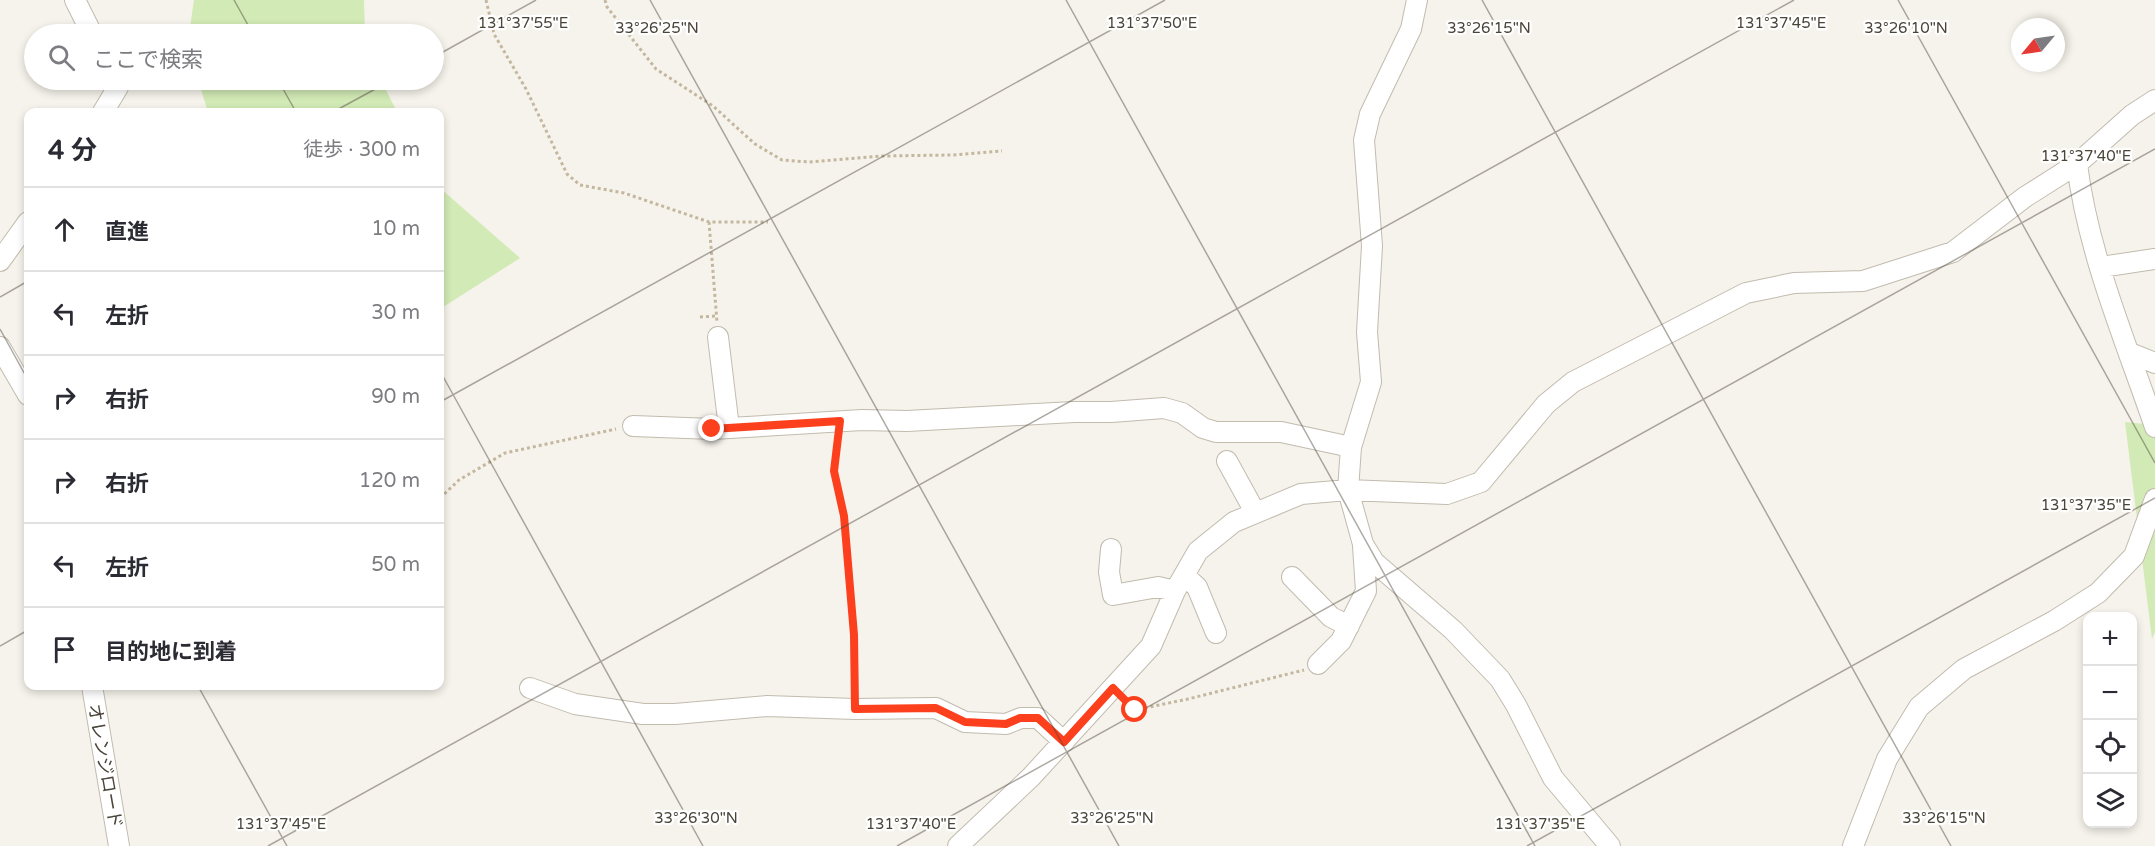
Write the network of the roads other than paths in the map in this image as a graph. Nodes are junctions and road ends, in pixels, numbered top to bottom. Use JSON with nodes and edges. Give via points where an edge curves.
{"nodes":[{"id":1,"x":75,"y":0,"type":"edge"},
{"id":2,"x":1417,"y":0,"type":"edge"},
{"id":3,"x":87,"y":24,"type":"edge"},
{"id":4,"x":116,"y":90,"type":"edge"},
{"id":5,"x":2155,"y":100,"type":"edge"},
{"id":6,"x":106,"y":108,"type":"edge"},
{"id":7,"x":2077,"y":164,"type":"junction"},
{"id":8,"x":24,"y":228,"type":"edge"},
{"id":9,"x":2155,"y":259,"type":"edge"},
{"id":10,"x":0,"y":261,"type":"edge"},
{"id":11,"x":2101,"y":267,"type":"junction"},
{"id":12,"x":718,"y":337,"type":"road end"},
{"id":13,"x":0,"y":347,"type":"edge"},
{"id":14,"x":2130,"y":353,"type":"junction"},
{"id":15,"x":2155,"y":363,"type":"edge"},
{"id":16,"x":24,"y":388,"type":"edge"},
{"id":17,"x":633,"y":426,"type":"road end"},
{"id":18,"x":2155,"y":427,"type":"edge"},
{"id":19,"x":729,"y":428,"type":"junction"},
{"id":20,"x":1351,"y":447,"type":"junction"},
{"id":21,"x":1227,"y":461,"type":"dead end"},
{"id":22,"x":1348,"y":490,"type":"junction"},
{"id":23,"x":2155,"y":499,"type":"edge"},
{"id":24,"x":1255,"y":512,"type":"junction"},
{"id":25,"x":1363,"y":544,"type":"junction"},
{"id":26,"x":1111,"y":549,"type":"dead end"},
{"id":27,"x":1292,"y":577,"type":"dead end"},
{"id":28,"x":1180,"y":583,"type":"junction"},
{"id":29,"x":2090,"y":609,"type":"edge"},
{"id":30,"x":1349,"y":626,"type":"junction"},
{"id":31,"x":1216,"y":633,"type":"dead end"},
{"id":32,"x":1318,"y":664,"type":"road end"},
{"id":33,"x":530,"y":688,"type":"dead end"},
{"id":34,"x":93,"y":690,"type":"edge"},
{"id":35,"x":1064,"y":742,"type":"junction"},
{"id":36,"x":119,"y":846,"type":"edge"},
{"id":37,"x":958,"y":846,"type":"edge"},
{"id":38,"x":1610,"y":846,"type":"edge"},
{"id":39,"x":1853,"y":846,"type":"edge"}],
"edges":[{"from":1,"to":3,"type":"street"},
{"from":2,"to":20,"type":"street","via":[[1410,29],[1370,114],[1364,140],[1372,246],[1367,332],[1371,382]]},
{"from":4,"to":6,"type":"street"},
{"from":5,"to":7,"type":"street"},
{"from":7,"to":11,"type":"street"},
{"from":7,"to":22,"type":"street","via":[[2025,196],[1953,252],[1863,281],[1794,284],[1746,293],[1573,382],[1546,404],[1481,482],[1447,494]]},
{"from":8,"to":10,"type":"street"},
{"from":9,"to":11,"type":"street"},
{"from":11,"to":14,"type":"street"},
{"from":12,"to":19,"type":"street"},
{"from":13,"to":16,"type":"street"},
{"from":14,"to":15,"type":"street"},
{"from":14,"to":18,"type":"street"},
{"from":17,"to":19,"type":"street"},
{"from":19,"to":20,"type":"street","via":[[1164,408],[1182,413],[1216,432],[1281,432]]},
{"from":20,"to":22,"type":"street"},
{"from":21,"to":24,"type":"street"},
{"from":22,"to":24,"type":"street","via":[[1301,494]]},
{"from":22,"to":25,"type":"street"},
{"from":23,"to":29,"type":"street","via":[[2134,556]]},
{"from":24,"to":28,"type":"street","via":[[1234,522],[1198,551]]},
{"from":25,"to":30,"type":"street","via":[[1366,591]]},
{"from":25,"to":38,"type":"street","via":[[1380,568],[1453,630],[1500,680],[1553,778]]},
{"from":26,"to":28,"type":"street","via":[[1113,595]]},
{"from":27,"to":30,"type":"street","via":[[1331,617]]},
{"from":28,"to":31,"type":"street","via":[[1197,587]]},
{"from":28,"to":35,"type":"street","via":[[1151,646]]},
{"from":29,"to":39,"type":"street","via":[[1964,669],[1919,707],[1887,759]]},
{"from":30,"to":32,"type":"street","via":[[1341,642]]},
{"from":33,"to":35,"type":"street","via":[[575,704],[643,714],[767,706],[936,708],[965,722],[1006,724],[1020,718],[1038,718]]},
{"from":34,"to":36,"type":"street","name":"オレンジロード"},
{"from":35,"to":37,"type":"street"}]}
